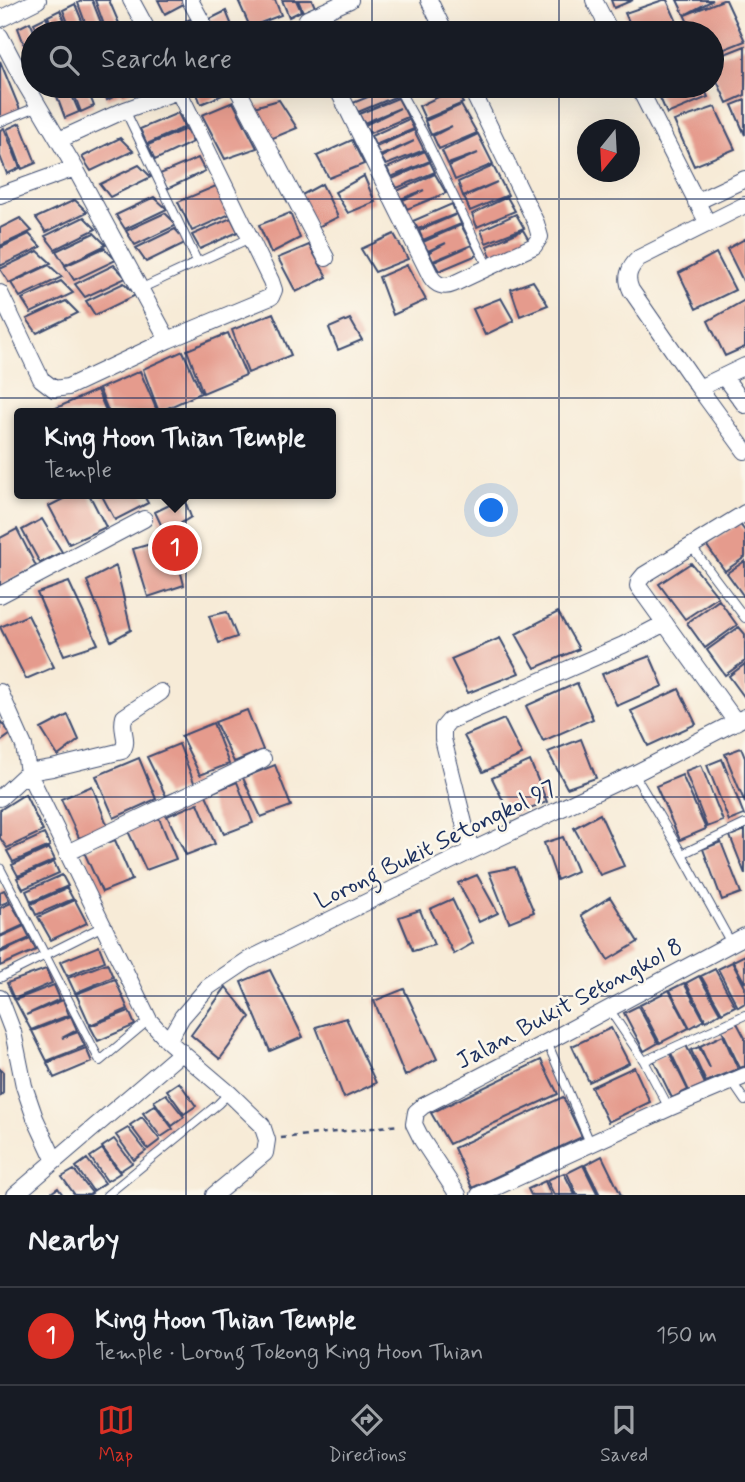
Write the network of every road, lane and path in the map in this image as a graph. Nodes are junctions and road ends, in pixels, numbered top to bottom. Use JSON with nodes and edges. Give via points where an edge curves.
{"nodes":[{"id":1,"x":38,"y":0,"type":"edge"},
{"id":2,"x":131,"y":0,"type":"edge"},
{"id":3,"x":190,"y":0,"type":"edge"},
{"id":4,"x":350,"y":0,"type":"edge"},
{"id":5,"x":429,"y":0,"type":"edge"},
{"id":6,"x":594,"y":0,"type":"edge"},
{"id":7,"x":0,"y":19,"type":"edge"},
{"id":8,"x":138,"y":21,"type":"edge"},
{"id":9,"x":201,"y":21,"type":"edge"},
{"id":10,"x":308,"y":21,"type":"edge"},
{"id":11,"x":439,"y":21,"type":"edge"},
{"id":12,"x":605,"y":21,"type":"edge"},
{"id":13,"x":0,"y":36,"type":"edge"},
{"id":14,"x":21,"y":67,"type":"edge"},
{"id":15,"x":36,"y":98,"type":"edge"},
{"id":16,"x":153,"y":98,"type":"edge"},
{"id":17,"x":182,"y":98,"type":"edge"},
{"id":18,"x":242,"y":98,"type":"edge"},
{"id":19,"x":342,"y":98,"type":"edge"},
{"id":20,"x":404,"y":98,"type":"edge"},
{"id":21,"x":476,"y":98,"type":"edge"},
{"id":22,"x":644,"y":98,"type":"edge"},
{"id":23,"x":39,"y":106,"type":"junction"},
{"id":24,"x":125,"y":110,"type":"junction"},
{"id":25,"x":0,"y":122,"type":"edge"},
{"id":26,"x":59,"y":140,"type":"junction"},
{"id":27,"x":75,"y":168,"type":"junction"},
{"id":28,"x":745,"y":179,"type":"edge"},
{"id":29,"x":0,"y":195,"type":"edge"},
{"id":30,"x":696,"y":202,"type":"junction"},
{"id":31,"x":745,"y":205,"type":"edge"},
{"id":32,"x":708,"y":225,"type":"junction"},
{"id":33,"x":250,"y":238,"type":"junction"},
{"id":34,"x":326,"y":258,"type":"dead end"},
{"id":35,"x":197,"y":261,"type":"junction"},
{"id":36,"x":488,"y":267,"type":"junction"},
{"id":37,"x":139,"y":289,"type":"junction"},
{"id":38,"x":0,"y":293,"type":"edge"},
{"id":39,"x":168,"y":340,"type":"junction"},
{"id":40,"x":745,"y":366,"type":"edge"},
{"id":41,"x":724,"y":377,"type":"junction"},
{"id":42,"x":699,"y":388,"type":"junction"},
{"id":43,"x":745,"y":405,"type":"edge"},
{"id":44,"x":745,"y":451,"type":"edge"},
{"id":45,"x":745,"y":513,"type":"edge"},
{"id":46,"x":144,"y":519,"type":"dead end"},
{"id":47,"x":691,"y":546,"type":"junction"},
{"id":48,"x":0,"y":595,"type":"edge"},
{"id":49,"x":745,"y":618,"type":"edge"},
{"id":50,"x":666,"y":623,"type":"junction"},
{"id":51,"x":0,"y":692,"type":"edge"},
{"id":52,"x":161,"y":692,"type":"dead end"},
{"id":53,"x":740,"y":720,"type":"edge"},
{"id":54,"x":263,"y":759,"type":"dead end"},
{"id":55,"x":28,"y":772,"type":"junction"},
{"id":56,"x":634,"y":774,"type":"junction"},
{"id":57,"x":0,"y":798,"type":"edge"},
{"id":58,"x":745,"y":824,"type":"edge"},
{"id":59,"x":471,"y":851,"type":"junction"},
{"id":60,"x":67,"y":853,"type":"junction"},
{"id":61,"x":681,"y":854,"type":"junction"},
{"id":62,"x":0,"y":868,"type":"edge"},
{"id":63,"x":103,"y":926,"type":"junction"},
{"id":64,"x":738,"y":940,"type":"edge"},
{"id":65,"x":45,"y":955,"type":"junction"},
{"id":66,"x":0,"y":978,"type":"edge"},
{"id":67,"x":0,"y":998,"type":"edge"},
{"id":68,"x":609,"y":1009,"type":"junction"},
{"id":69,"x":745,"y":1015,"type":"edge"},
{"id":70,"x":149,"y":1020,"type":"junction"},
{"id":71,"x":168,"y":1041,"type":"junction"},
{"id":72,"x":547,"y":1042,"type":"junction"},
{"id":73,"x":182,"y":1052,"type":"junction"},
{"id":74,"x":644,"y":1061,"type":"junction"},
{"id":75,"x":739,"y":1079,"type":"edge"},
{"id":76,"x":229,"y":1093,"type":"junction"},
{"id":77,"x":745,"y":1101,"type":"edge"},
{"id":78,"x":669,"y":1108,"type":"junction"},
{"id":79,"x":415,"y":1118,"type":"junction"},
{"id":80,"x":267,"y":1139,"type":"junction"},
{"id":81,"x":591,"y":1145,"type":"junction"},
{"id":82,"x":55,"y":1161,"type":"junction"},
{"id":83,"x":15,"y":1195,"type":"edge"},
{"id":84,"x":107,"y":1195,"type":"edge"},
{"id":85,"x":214,"y":1195,"type":"edge"},
{"id":86,"x":458,"y":1195,"type":"edge"},
{"id":87,"x":479,"y":1195,"type":"edge"}],
"edges":[{"from":1,"to":7,"type":"street"},
{"from":2,"to":8,"type":"street"},
{"from":3,"to":9,"type":"street"},
{"from":4,"to":10,"type":"street"},
{"from":5,"to":11,"type":"street"},
{"from":6,"to":12,"type":"street"},
{"from":13,"to":14,"type":"street"},
{"from":15,"to":23,"type":"street"},
{"from":16,"to":24,"type":"street"},
{"from":17,"to":33,"type":"street"},
{"from":18,"to":34,"type":"street"},
{"from":19,"to":36,"type":"street","via":[[433,280],[448,286]]},
{"from":20,"to":36,"type":"lane"},
{"from":21,"to":36,"type":"street","via":[[540,237],[534,246]]},
{"from":22,"to":30,"type":"street"},
{"from":23,"to":25,"type":"lane"},
{"from":23,"to":26,"type":"street"},
{"from":24,"to":26,"type":"street"},
{"from":24,"to":35,"type":"lane"},
{"from":26,"to":27,"type":"street"},
{"from":27,"to":29,"type":"street"},
{"from":27,"to":37,"type":"street"},
{"from":28,"to":30,"type":"street"},
{"from":30,"to":32,"type":"street"},
{"from":31,"to":32,"type":"street"},
{"from":32,"to":42,"type":"street","via":[[639,258],[628,273],[631,290]]},
{"from":33,"to":35,"type":"lane"},
{"from":33,"to":39,"type":"street","via":[[271,281],[271,296]]},
{"from":35,"to":37,"type":"lane"},
{"from":37,"to":39,"type":"street"},
{"from":38,"to":39,"type":"street","via":[[41,379],[54,389],[68,387]]},
{"from":40,"to":41,"type":"street"},
{"from":41,"to":42,"type":"street"},
{"from":41,"to":43,"type":"street"},
{"from":42,"to":44,"type":"street"},
{"from":45,"to":47,"type":"street"},
{"from":46,"to":48,"type":"street"},
{"from":47,"to":49,"type":"lane"},
{"from":47,"to":50,"type":"street","via":[[639,581],[638,586]]},
{"from":50,"to":53,"type":"street"},
{"from":50,"to":59,"type":"street","via":[[449,721],[443,728]]},
{"from":51,"to":55,"type":"street","via":[[24,747]]},
{"from":52,"to":55,"type":"street","via":[[124,717],[122,751]]},
{"from":53,"to":56,"type":"street","name":"Lorong Bukit Setongkol 97"},
{"from":54,"to":60,"type":"street"},
{"from":55,"to":57,"type":"street"},
{"from":55,"to":60,"type":"street"},
{"from":56,"to":59,"type":"street","name":"Lorong Bukit Setongkol 97"},
{"from":56,"to":61,"type":"lane"},
{"from":58,"to":61,"type":"lane"},
{"from":59,"to":71,"type":"street","name":"Lorong Bukit Setongkol 97","via":[[248,960],[208,987]]},
{"from":60,"to":63,"type":"street"},
{"from":61,"to":64,"type":"lane"},
{"from":62,"to":65,"type":"lane"},
{"from":63,"to":65,"type":"lane"},
{"from":63,"to":70,"type":"street"},
{"from":64,"to":68,"type":"street","name":"Jalan Bukit Setongkol 8"},
{"from":65,"to":66,"type":"lane"},
{"from":65,"to":70,"type":"lane","via":[[100,1061]]},
{"from":67,"to":82,"type":"street","via":[[13,1032],[24,1086]]},
{"from":68,"to":72,"type":"street","name":"Jalan Bukit Setongkol 8"},
{"from":68,"to":74,"type":"lane"},
{"from":69,"to":74,"type":"lane"},
{"from":70,"to":71,"type":"street"},
{"from":71,"to":73,"type":"street"},
{"from":72,"to":79,"type":"street","name":"Jalan Bukit Setongkol 8","via":[[423,1106]]},
{"from":72,"to":81,"type":"lane"},
{"from":73,"to":76,"type":"street"},
{"from":73,"to":82,"type":"street"},
{"from":74,"to":78,"type":"lane"},
{"from":75,"to":77,"type":"lane"},
{"from":75,"to":78,"type":"street"},
{"from":76,"to":80,"type":"street","via":[[262,1125]]},
{"from":76,"to":84,"type":"lane"},
{"from":78,"to":81,"type":"street"},
{"from":79,"to":80,"type":"path"},
{"from":79,"to":86,"type":"street","via":[[422,1140]]},
{"from":80,"to":85,"type":"street","via":[[265,1153]]},
{"from":81,"to":87,"type":"street"},
{"from":82,"to":83,"type":"street"}]}
